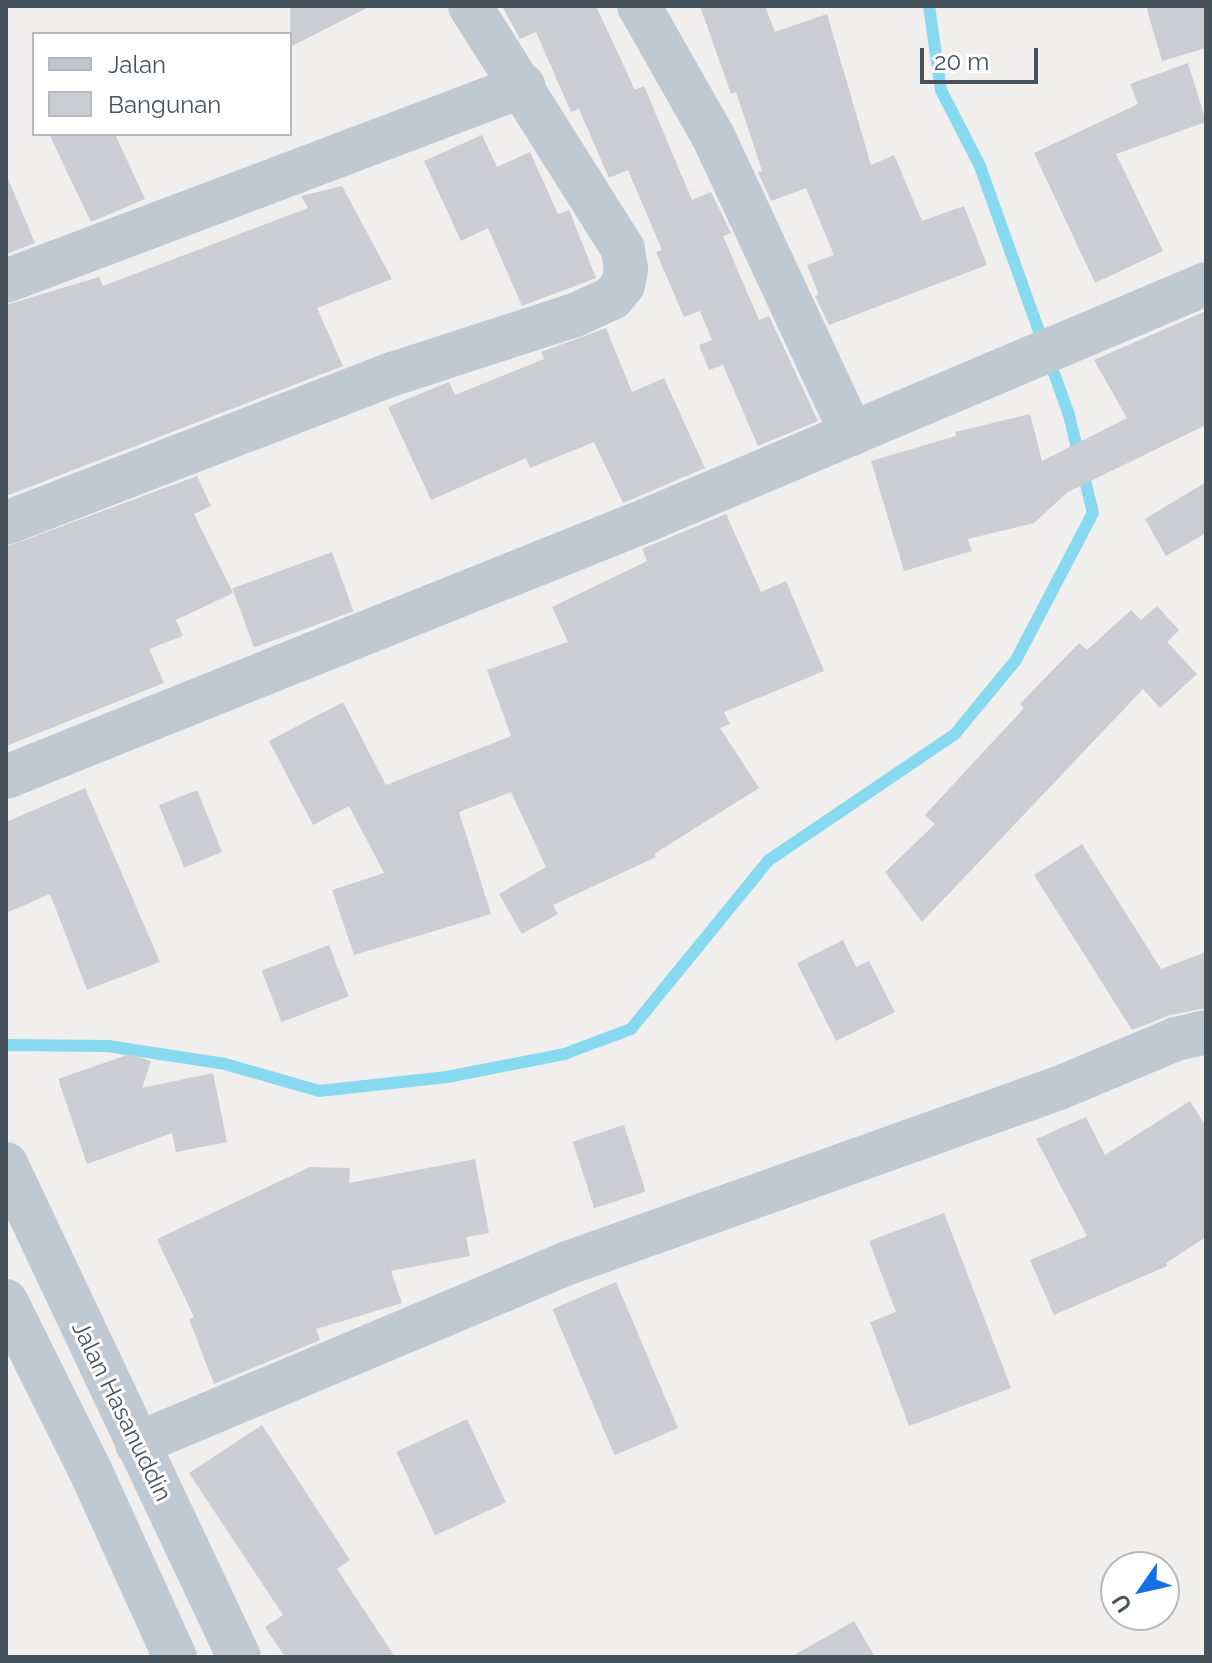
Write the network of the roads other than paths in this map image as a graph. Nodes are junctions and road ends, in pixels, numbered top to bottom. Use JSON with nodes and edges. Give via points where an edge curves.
{"nodes":[{"id":1,"x":470,"y":6,"type":"edge"},
{"id":2,"x":639,"y":6,"type":"edge"},
{"id":3,"x":523,"y":86,"type":"junction"},
{"id":4,"x":6,"y":281,"type":"edge"},
{"id":5,"x":1206,"y":284,"type":"edge"},
{"id":6,"x":852,"y":434,"type":"junction"},
{"id":7,"x":6,"y":523,"type":"edge"},
{"id":8,"x":6,"y":777,"type":"edge"},
{"id":9,"x":1206,"y":1032,"type":"edge"},
{"id":10,"x":6,"y":1164,"type":"edge"},
{"id":11,"x":6,"y":1301,"type":"edge"},
{"id":12,"x":137,"y":1444,"type":"junction"},
{"id":13,"x":175,"y":1657,"type":"edge"},
{"id":14,"x":239,"y":1657,"type":"edge"}],
"edges":[{"from":1,"to":3,"type":"street"},
{"from":2,"to":6,"type":"street","via":[[713,136]]},
{"from":3,"to":4,"type":"street"},
{"from":3,"to":7,"type":"street","via":[[623,249],[623,285],[612,298],[393,374]]},
{"from":5,"to":6,"type":"street"},
{"from":6,"to":8,"type":"street"},
{"from":9,"to":12,"type":"street","via":[[568,1263]]},
{"from":10,"to":12,"type":"street","name":"Jalan Hasanuddin"},
{"from":11,"to":13,"type":"street"},
{"from":12,"to":14,"type":"street","name":"Jalan Hasanuddin"}]}
